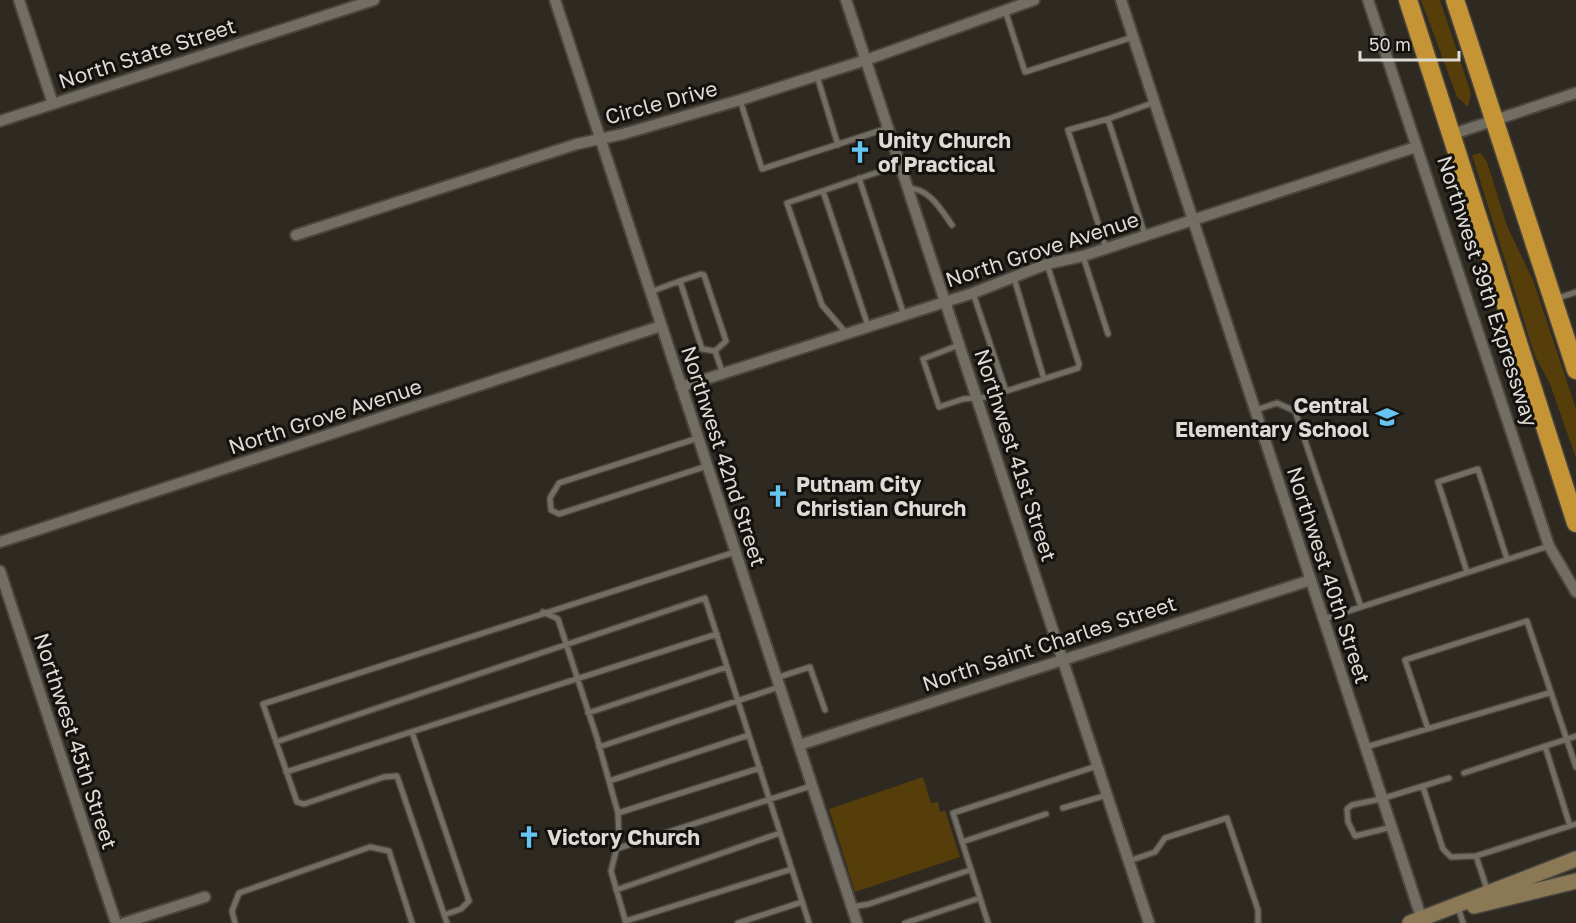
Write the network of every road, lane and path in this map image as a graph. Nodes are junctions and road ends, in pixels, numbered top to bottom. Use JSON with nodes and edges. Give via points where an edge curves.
{"nodes":[{"id":1,"x":19,"y":0,"type":"edge"},
{"id":2,"x":374,"y":0,"type":"edge"},
{"id":3,"x":555,"y":0,"type":"edge"},
{"id":4,"x":846,"y":0,"type":"edge"},
{"id":5,"x":1034,"y":0,"type":"edge"},
{"id":6,"x":1120,"y":0,"type":"edge"},
{"id":7,"x":1368,"y":0,"type":"edge"},
{"id":8,"x":1408,"y":0,"type":"edge"},
{"id":9,"x":1455,"y":0,"type":"edge"},
{"id":10,"x":1011,"y":5,"type":"edge"},
{"id":11,"x":1133,"y":37,"type":"junction"},
{"id":12,"x":866,"y":60,"type":"junction"},
{"id":13,"x":816,"y":76,"type":"junction"},
{"id":14,"x":1576,"y":93,"type":"edge"},
{"id":15,"x":740,"y":100,"type":"junction"},
{"id":16,"x":1155,"y":102,"type":"junction"},
{"id":17,"x":53,"y":104,"type":"junction"},
{"id":18,"x":1108,"y":118,"type":"junction"},
{"id":19,"x":0,"y":121,"type":"edge"},
{"id":20,"x":1495,"y":121,"type":"junction"},
{"id":21,"x":890,"y":128,"type":"junction"},
{"id":22,"x":1453,"y":134,"type":"junction"},
{"id":23,"x":600,"y":139,"type":"junction"},
{"id":24,"x":838,"y":145,"type":"junction"},
{"id":25,"x":1416,"y":147,"type":"junction"},
{"id":26,"x":899,"y":165,"type":"junction"},
{"id":27,"x":859,"y":178,"type":"junction"},
{"id":28,"x":907,"y":188,"type":"junction"},
{"id":29,"x":824,"y":191,"type":"junction"},
{"id":30,"x":1193,"y":220,"type":"junction"},
{"id":31,"x":952,"y":225,"type":"dead end"},
{"id":32,"x":296,"y":235,"type":"dead end"},
{"id":33,"x":1145,"y":235,"type":"junction"},
{"id":34,"x":1106,"y":248,"type":"junction"},
{"id":35,"x":1083,"y":256,"type":"junction"},
{"id":36,"x":1047,"y":264,"type":"junction"},
{"id":37,"x":1014,"y":278,"type":"junction"},
{"id":38,"x":680,"y":281,"type":"junction"},
{"id":39,"x":650,"y":292,"type":"junction"},
{"id":40,"x":1576,"y":292,"type":"edge"},
{"id":41,"x":973,"y":293,"type":"junction"},
{"id":42,"x":1553,"y":299,"type":"junction"},
{"id":43,"x":945,"y":301,"type":"junction"},
{"id":44,"x":904,"y":315,"type":"junction"},
{"id":45,"x":661,"y":326,"type":"junction"},
{"id":46,"x":868,"y":326,"type":"junction"},
{"id":47,"x":847,"y":334,"type":"junction"},
{"id":48,"x":1108,"y":334,"type":"dead end"},
{"id":49,"x":959,"y":345,"type":"junction"},
{"id":50,"x":715,"y":351,"type":"junction"},
{"id":51,"x":1576,"y":368,"type":"edge"},
{"id":52,"x":723,"y":374,"type":"junction"},
{"id":53,"x":1044,"y":379,"type":"junction"},
{"id":54,"x":681,"y":387,"type":"junction"},
{"id":55,"x":1006,"y":391,"type":"junction"},
{"id":56,"x":977,"y":398,"type":"junction"},
{"id":57,"x":1256,"y":410,"type":"junction"},
{"id":58,"x":698,"y":438,"type":"junction"},
{"id":59,"x":707,"y":466,"type":"junction"},
{"id":60,"x":1572,"y":495,"type":"edge"},
{"id":61,"x":1576,"y":523,"type":"edge"},
{"id":62,"x":0,"y":542,"type":"edge"},
{"id":63,"x":1549,"y":546,"type":"junction"},
{"id":64,"x":735,"y":552,"type":"junction"},
{"id":65,"x":1507,"y":559,"type":"junction"},
{"id":66,"x":0,"y":571,"type":"edge"},
{"id":67,"x":1467,"y":572,"type":"junction"},
{"id":68,"x":1311,"y":580,"type":"junction"},
{"id":69,"x":1576,"y":592,"type":"edge"},
{"id":70,"x":1360,"y":607,"type":"junction"},
{"id":71,"x":543,"y":612,"type":"junction"},
{"id":72,"x":1322,"y":619,"type":"junction"},
{"id":73,"x":717,"y":634,"type":"junction"},
{"id":74,"x":566,"y":644,"type":"junction"},
{"id":75,"x":1062,"y":659,"type":"junction"},
{"id":76,"x":727,"y":667,"type":"junction"},
{"id":77,"x":577,"y":679,"type":"junction"},
{"id":78,"x":778,"y":682,"type":"junction"},
{"id":79,"x":1549,"y":693,"type":"junction"},
{"id":80,"x":738,"y":700,"type":"junction"},
{"id":81,"x":825,"y":710,"type":"dead end"},
{"id":82,"x":588,"y":713,"type":"junction"},
{"id":83,"x":1428,"y":729,"type":"junction"},
{"id":84,"x":412,"y":732,"type":"junction"},
{"id":85,"x":749,"y":735,"type":"junction"},
{"id":86,"x":1576,"y":736,"type":"edge"},
{"id":87,"x":1567,"y":739,"type":"junction"},
{"id":88,"x":276,"y":742,"type":"junction"},
{"id":89,"x":799,"y":746,"type":"junction"},
{"id":90,"x":1545,"y":746,"type":"junction"},
{"id":91,"x":599,"y":747,"type":"junction"},
{"id":92,"x":1364,"y":748,"type":"junction"},
{"id":93,"x":1097,"y":766,"type":"junction"},
{"id":94,"x":1576,"y":767,"type":"edge"},
{"id":95,"x":760,"y":768,"type":"junction"},
{"id":96,"x":286,"y":772,"type":"junction"},
{"id":97,"x":1464,"y":773,"type":"dead end"},
{"id":98,"x":1449,"y":778,"type":"dead end"},
{"id":99,"x":609,"y":781,"type":"junction"},
{"id":100,"x":812,"y":785,"type":"junction"},
{"id":101,"x":1423,"y":787,"type":"junction"},
{"id":102,"x":1107,"y":795,"type":"junction"},
{"id":103,"x":1382,"y":799,"type":"junction"},
{"id":104,"x":770,"y":801,"type":"junction"},
{"id":105,"x":1063,"y":808,"type":"dead end"},
{"id":106,"x":618,"y":813,"type":"junction"},
{"id":107,"x":1046,"y":814,"type":"dead end"},
{"id":108,"x":1573,"y":825,"type":"edge"},
{"id":109,"x":1392,"y":828,"type":"junction"},
{"id":110,"x":780,"y":833,"type":"junction"},
{"id":111,"x":962,"y":842,"type":"junction"},
{"id":112,"x":616,"y":849,"type":"junction"},
{"id":113,"x":1476,"y":856,"type":"junction"},
{"id":114,"x":1576,"y":859,"type":"edge"},
{"id":115,"x":1129,"y":862,"type":"junction"},
{"id":116,"x":792,"y":868,"type":"junction"},
{"id":117,"x":970,"y":870,"type":"junction"},
{"id":118,"x":1576,"y":881,"type":"edge"},
{"id":119,"x":616,"y":890,"type":"junction"},
{"id":120,"x":1488,"y":892,"type":"junction"},
{"id":121,"x":205,"y":897,"type":"dead end"},
{"id":122,"x":980,"y":898,"type":"junction"},
{"id":123,"x":802,"y":902,"type":"junction"},
{"id":124,"x":852,"y":907,"type":"junction"},
{"id":125,"x":444,"y":915,"type":"junction"},
{"id":126,"x":1461,"y":917,"type":"edge"},
{"id":127,"x":626,"y":922,"type":"edge"},
{"id":128,"x":1418,"y":922,"type":"edge"},
{"id":129,"x":116,"y":923,"type":"edge"},
{"id":130,"x":124,"y":923,"type":"edge"},
{"id":131,"x":235,"y":923,"type":"edge"},
{"id":132,"x":412,"y":923,"type":"edge"},
{"id":133,"x":447,"y":923,"type":"edge"},
{"id":134,"x":738,"y":923,"type":"edge"},
{"id":135,"x":809,"y":923,"type":"edge"},
{"id":136,"x":857,"y":923,"type":"edge"},
{"id":137,"x":905,"y":923,"type":"edge"},
{"id":138,"x":988,"y":923,"type":"edge"},
{"id":139,"x":1149,"y":923,"type":"edge"},
{"id":140,"x":1258,"y":923,"type":"edge"}],
"edges":[{"from":1,"to":17,"type":"street"},
{"from":2,"to":17,"type":"street","name":"North State Street"},
{"from":3,"to":23,"type":"street","name":"Northwest 42nd Street"},
{"from":4,"to":12,"type":"street","name":"Northwest 41st Street"},
{"from":5,"to":10,"type":"street","name":"Circle Drive"},
{"from":6,"to":11,"type":"street","name":"Northwest 40th Street"},
{"from":7,"to":25,"type":"street","name":"Northwest 39th Expressway"},
{"from":8,"to":22,"type":"highway","name":"Northwest 39th Expressway"},
{"from":9,"to":20,"type":"highway"},
{"from":10,"to":11,"type":"lane","via":[[1025,72]]},
{"from":10,"to":12,"type":"street","name":"Circle Drive"},
{"from":11,"to":16,"type":"street","name":"Northwest 40th Street"},
{"from":12,"to":13,"type":"street","name":"Circle Drive"},
{"from":12,"to":21,"type":"street","name":"Northwest 41st Street"},
{"from":13,"to":15,"type":"street","name":"Circle Drive"},
{"from":13,"to":24,"type":"lane"},
{"from":14,"to":20,"type":"street"},
{"from":15,"to":23,"type":"street","name":"Circle Drive"},
{"from":15,"to":24,"type":"lane","via":[[762,169]]},
{"from":16,"to":18,"type":"lane"},
{"from":16,"to":30,"type":"street","name":"Northwest 40th Street"},
{"from":17,"to":19,"type":"street","name":"North State Street"},
{"from":18,"to":33,"type":"lane"},
{"from":18,"to":34,"type":"lane","via":[[1068,130]]},
{"from":20,"to":22,"type":"street"},
{"from":20,"to":42,"type":"highway"},
{"from":21,"to":24,"type":"lane"},
{"from":21,"to":26,"type":"street","name":"Northwest 41st Street"},
{"from":22,"to":60,"type":"highway","name":"Northwest 39th Expressway"},
{"from":23,"to":32,"type":"street","name":"Circle Drive"},
{"from":23,"to":39,"type":"street","name":"Northwest 42nd Street"},
{"from":25,"to":30,"type":"street","name":"North Grove Avenue"},
{"from":25,"to":63,"type":"street","name":"Northwest 39th Expressway"},
{"from":26,"to":27,"type":"lane"},
{"from":26,"to":28,"type":"street","name":"Northwest 41st Street"},
{"from":27,"to":29,"type":"lane"},
{"from":27,"to":44,"type":"lane"},
{"from":28,"to":31,"type":"lane","via":[[918,188],[928,196]]},
{"from":28,"to":43,"type":"street","name":"Northwest 41st Street"},
{"from":29,"to":46,"type":"lane"},
{"from":29,"to":47,"type":"lane","via":[[787,203],[822,305]]},
{"from":30,"to":33,"type":"street","name":"North Grove Avenue"},
{"from":30,"to":57,"type":"street","name":"Northwest 40th Street"},
{"from":33,"to":34,"type":"street","name":"North Grove Avenue"},
{"from":34,"to":35,"type":"street","name":"North Grove Avenue"},
{"from":35,"to":36,"type":"street","name":"North Grove Avenue"},
{"from":35,"to":48,"type":"lane"},
{"from":36,"to":37,"type":"street","name":"North Grove Avenue"},
{"from":36,"to":53,"type":"lane","via":[[1079,364],[1078,368]]},
{"from":37,"to":41,"type":"street","name":"North Grove Avenue"},
{"from":37,"to":53,"type":"lane"},
{"from":38,"to":39,"type":"lane"},
{"from":38,"to":50,"type":"lane","via":[[702,349]]},
{"from":38,"to":50,"type":"lane","via":[[704,275],[726,341]]},
{"from":39,"to":45,"type":"street","name":"Northwest 42nd Street"},
{"from":40,"to":42,"type":"lane"},
{"from":41,"to":43,"type":"street","name":"North Grove Avenue"},
{"from":41,"to":55,"type":"lane"},
{"from":42,"to":51,"type":"highway"},
{"from":43,"to":44,"type":"street","name":"North Grove Avenue"},
{"from":43,"to":49,"type":"street","name":"Northwest 41st Street"},
{"from":44,"to":46,"type":"street","name":"North Grove Avenue"},
{"from":45,"to":54,"type":"street","name":"Northwest 42nd Street"},
{"from":45,"to":62,"type":"street","name":"North Grove Avenue"},
{"from":46,"to":47,"type":"street","name":"North Grove Avenue"},
{"from":47,"to":52,"type":"street","name":"North Grove Avenue"},
{"from":49,"to":56,"type":"street","name":"Northwest 41st Street"},
{"from":49,"to":56,"type":"lane","via":[[923,358],[937,406]]},
{"from":50,"to":52,"type":"lane"},
{"from":52,"to":54,"type":"street","name":"North Grove Avenue"},
{"from":53,"to":55,"type":"lane"},
{"from":54,"to":58,"type":"street","name":"Northwest 42nd Street"},
{"from":55,"to":56,"type":"lane"},
{"from":56,"to":75,"type":"street","name":"Northwest 41st Street"},
{"from":57,"to":68,"type":"street","name":"Northwest 40th Street"},
{"from":57,"to":70,"type":"lane","via":[[1277,403],[1295,411]]},
{"from":58,"to":59,"type":"street","name":"Northwest 42nd Street"},
{"from":58,"to":59,"type":"lane","via":[[559,483],[550,498],[551,510],[559,513]]},
{"from":59,"to":64,"type":"street","name":"Northwest 42nd Street"},
{"from":60,"to":61,"type":"highway","name":"Northwest 39th Expressway"},
{"from":63,"to":65,"type":"lane"},
{"from":63,"to":69,"type":"street","name":"Northwest 39th Expressway"},
{"from":64,"to":71,"type":"lane"},
{"from":64,"to":78,"type":"street","name":"Northwest 42nd Street"},
{"from":65,"to":67,"type":"lane"},
{"from":65,"to":67,"type":"lane","via":[[1478,469],[1438,482]]},
{"from":66,"to":129,"type":"street","name":"Northwest 45th Street"},
{"from":67,"to":70,"type":"lane"},
{"from":68,"to":72,"type":"street","name":"Northwest 40th Street"},
{"from":68,"to":75,"type":"street","name":"North Saint Charles Street"},
{"from":70,"to":72,"type":"lane"},
{"from":71,"to":74,"type":"lane","via":[[558,619]]},
{"from":71,"to":88,"type":"lane","via":[[263,704]]},
{"from":72,"to":92,"type":"street","name":"Northwest 40th Street"},
{"from":73,"to":74,"type":"lane","via":[[705,598]]},
{"from":73,"to":76,"type":"lane"},
{"from":73,"to":77,"type":"lane"},
{"from":74,"to":77,"type":"lane"},
{"from":74,"to":88,"type":"lane"},
{"from":75,"to":89,"type":"street","name":"North Saint Charles Street"},
{"from":75,"to":93,"type":"street","name":"Northwest 41st Street"},
{"from":76,"to":80,"type":"lane"},
{"from":76,"to":82,"type":"lane"},
{"from":77,"to":82,"type":"lane"},
{"from":77,"to":84,"type":"lane"},
{"from":78,"to":80,"type":"lane"},
{"from":78,"to":81,"type":"lane","via":[[810,667]]},
{"from":78,"to":89,"type":"street","name":"Northwest 42nd Street"},
{"from":79,"to":83,"type":"lane"},
{"from":79,"to":83,"type":"lane","via":[[1527,621],[1405,660]]},
{"from":79,"to":87,"type":"lane"},
{"from":80,"to":85,"type":"lane"},
{"from":80,"to":91,"type":"lane"},
{"from":82,"to":91,"type":"lane"},
{"from":83,"to":92,"type":"lane"},
{"from":84,"to":96,"type":"lane"},
{"from":84,"to":125,"type":"lane","via":[[469,901],[461,909]]},
{"from":85,"to":95,"type":"lane"},
{"from":85,"to":99,"type":"lane"},
{"from":86,"to":87,"type":"lane"},
{"from":87,"to":90,"type":"lane"},
{"from":87,"to":94,"type":"lane"},
{"from":88,"to":96,"type":"lane"},
{"from":89,"to":100,"type":"street","name":"Northwest 42nd Street"},
{"from":90,"to":97,"type":"lane"},
{"from":90,"to":108,"type":"lane"},
{"from":91,"to":99,"type":"lane"},
{"from":92,"to":103,"type":"street","name":"Northwest 40th Street"},
{"from":93,"to":102,"type":"street","name":"Northwest 41st Street"},
{"from":93,"to":111,"type":"lane","via":[[953,813]]},
{"from":95,"to":104,"type":"lane"},
{"from":95,"to":106,"type":"lane"},
{"from":96,"to":125,"type":"lane","via":[[297,802],[304,804],[397,776]]},
{"from":98,"to":101,"type":"lane"},
{"from":99,"to":106,"type":"lane"},
{"from":100,"to":104,"type":"lane"},
{"from":100,"to":124,"type":"street","name":"Northwest 42nd Street"},
{"from":101,"to":103,"type":"lane"},
{"from":101,"to":113,"type":"lane","via":[[1443,849],[1450,857]]},
{"from":102,"to":105,"type":"lane"},
{"from":102,"to":115,"type":"street","name":"Northwest 41st Street"},
{"from":103,"to":109,"type":"street","name":"Northwest 40th Street"},
{"from":103,"to":109,"type":"lane","via":[[1348,807],[1348,822],[1357,837]]},
{"from":104,"to":110,"type":"lane"},
{"from":104,"to":112,"type":"lane"},
{"from":106,"to":112,"type":"lane"},
{"from":107,"to":111,"type":"lane"},
{"from":108,"to":113,"type":"lane"},
{"from":109,"to":128,"type":"street","name":"Northwest 40th Street"},
{"from":110,"to":116,"type":"lane"},
{"from":110,"to":119,"type":"lane"},
{"from":111,"to":117,"type":"lane"},
{"from":112,"to":119,"type":"lane","via":[[611,871]]},
{"from":113,"to":120,"type":"lane"},
{"from":114,"to":120,"type":"main road"},
{"from":115,"to":139,"type":"street","name":"Northwest 41st Street"},
{"from":115,"to":140,"type":"lane","via":[[1155,852],[1165,838],[1227,818],[1258,910]]},
{"from":116,"to":123,"type":"lane"},
{"from":116,"to":127,"type":"lane"},
{"from":117,"to":122,"type":"lane"},
{"from":117,"to":124,"type":"lane"},
{"from":118,"to":126,"type":"main road"},
{"from":119,"to":127,"type":"lane"},
{"from":120,"to":128,"type":"main road"},
{"from":121,"to":130,"type":"street"},
{"from":122,"to":137,"type":"lane"},
{"from":122,"to":138,"type":"lane"},
{"from":123,"to":134,"type":"lane"},
{"from":123,"to":135,"type":"lane"},
{"from":124,"to":136,"type":"street","name":"Northwest 42nd Street"},
{"from":125,"to":133,"type":"lane"},
{"from":126,"to":128,"type":"main road"},
{"from":131,"to":132,"type":"lane","via":[[231,911],[239,893],[370,847],[389,851]]}]}
